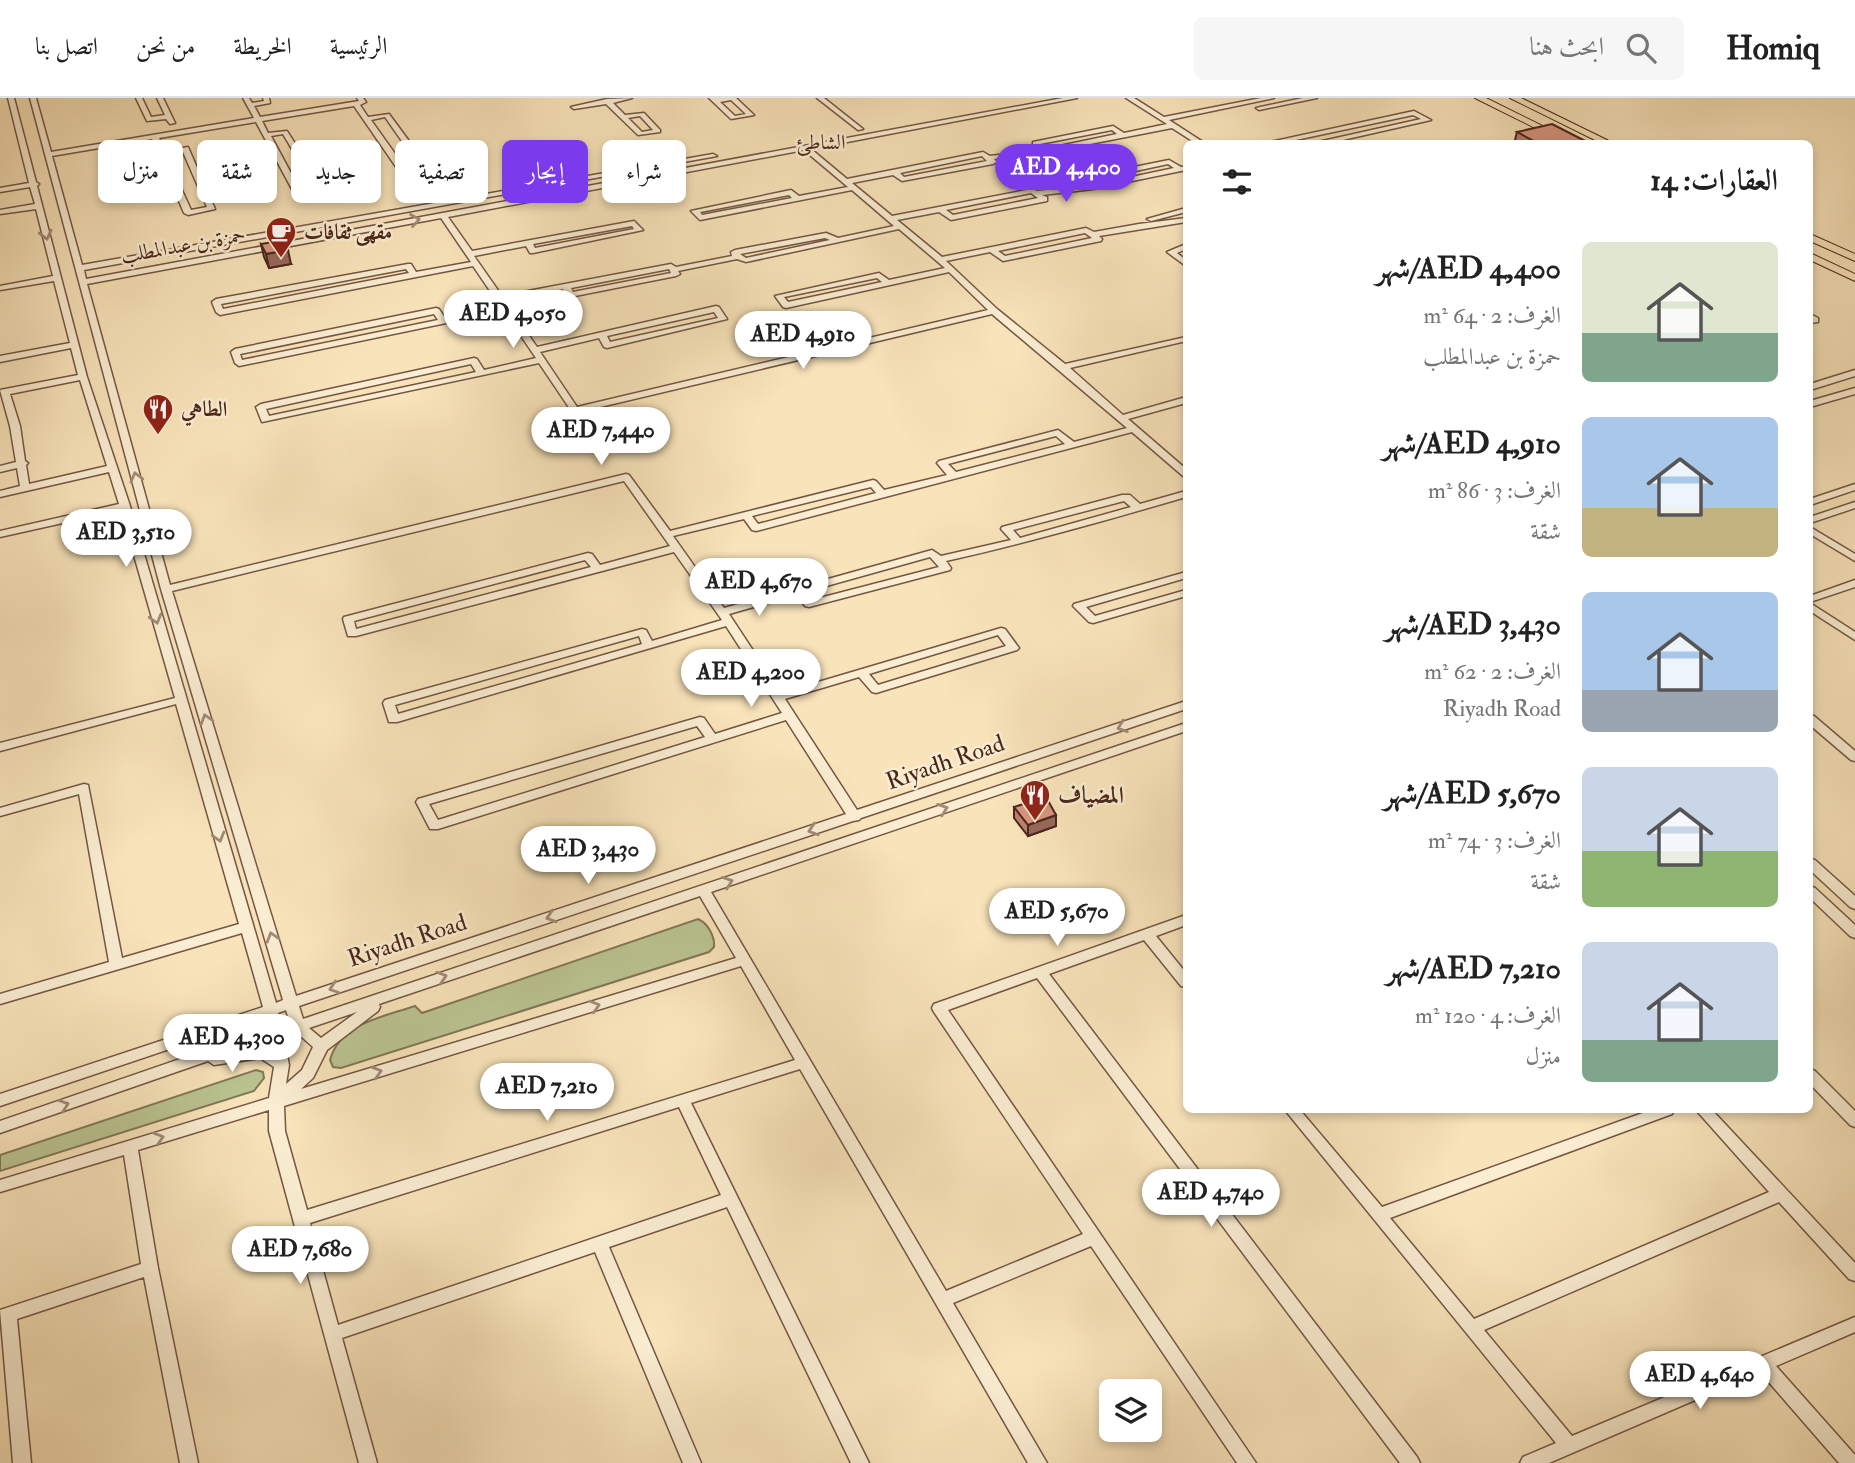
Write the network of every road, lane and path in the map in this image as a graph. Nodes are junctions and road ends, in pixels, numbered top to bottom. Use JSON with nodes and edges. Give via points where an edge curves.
{"nodes":[{"id":1,"x":33,"y":98,"type":"edge"},
{"id":2,"x":139,"y":98,"type":"edge"},
{"id":3,"x":160,"y":98,"type":"edge"},
{"id":4,"x":266,"y":98,"type":"edge"},
{"id":5,"x":624,"y":98,"type":"edge"},
{"id":6,"x":820,"y":98,"type":"edge"},
{"id":7,"x":1038,"y":98,"type":"edge"},
{"id":8,"x":1074,"y":98,"type":"edge"},
{"id":9,"x":1129,"y":98,"type":"edge"},
{"id":10,"x":1271,"y":98,"type":"edge"},
{"id":11,"x":1314,"y":98,"type":"edge"},
{"id":12,"x":1479,"y":98,"type":"edge"},
{"id":13,"x":1514,"y":98,"type":"edge"},
{"id":14,"x":12,"y":100,"type":"edge"},
{"id":15,"x":248,"y":101,"type":"edge"},
{"id":16,"x":358,"y":101,"type":"edge"},
{"id":17,"x":607,"y":101,"type":"junction"},
{"id":18,"x":0,"y":103,"type":"edge"},
{"id":19,"x":574,"y":107,"type":"dead end"},
{"id":20,"x":1007,"y":107,"type":"junction"},
{"id":21,"x":1208,"y":110,"type":"junction"},
{"id":22,"x":973,"y":113,"type":"junction"},
{"id":23,"x":169,"y":116,"type":"junction"},
{"id":24,"x":623,"y":117,"type":"dead end"},
{"id":25,"x":367,"y":119,"type":"junction"},
{"id":26,"x":1164,"y":119,"type":"junction"},
{"id":27,"x":258,"y":120,"type":"junction"},
{"id":28,"x":1174,"y":125,"type":"junction"},
{"id":29,"x":860,"y":129,"type":"junction"},
{"id":30,"x":177,"y":133,"type":"junction"},
{"id":31,"x":266,"y":135,"type":"junction"},
{"id":32,"x":155,"y":137,"type":"junction"},
{"id":33,"x":156,"y":140,"type":"edge"},
{"id":34,"x":1197,"y":140,"type":"edge"},
{"id":35,"x":1283,"y":140,"type":"edge"},
{"id":36,"x":1332,"y":140,"type":"edge"},
{"id":37,"x":1567,"y":140,"type":"edge"},
{"id":38,"x":1603,"y":140,"type":"edge"},
{"id":39,"x":804,"y":147,"type":"junction"},
{"id":40,"x":49,"y":154,"type":"junction"},
{"id":41,"x":162,"y":154,"type":"joint"},
{"id":42,"x":1183,"y":169,"type":"edge"},
{"id":43,"x":36,"y":184,"type":"junction"},
{"id":44,"x":849,"y":185,"type":"junction"},
{"id":45,"x":1093,"y":187,"type":"junction"},
{"id":46,"x":0,"y":190,"type":"edge"},
{"id":47,"x":1036,"y":194,"type":"joint"},
{"id":48,"x":798,"y":199,"type":"junction"},
{"id":49,"x":38,"y":206,"type":"junction"},
{"id":50,"x":1183,"y":211,"type":"edge"},
{"id":51,"x":0,"y":212,"type":"edge"},
{"id":52,"x":443,"y":215,"type":"junction"},
{"id":53,"x":891,"y":219,"type":"junction"},
{"id":54,"x":1183,"y":221,"type":"edge"},
{"id":55,"x":1139,"y":226,"type":"junction"},
{"id":56,"x":899,"y":227,"type":"junction"},
{"id":57,"x":1813,"y":238,"type":"edge"},
{"id":58,"x":528,"y":243,"type":"junction"},
{"id":59,"x":1183,"y":247,"type":"edge"},
{"id":60,"x":1813,"y":257,"type":"edge"},
{"id":61,"x":473,"y":258,"type":"junction"},
{"id":62,"x":1855,"y":258,"type":"edge"},
{"id":63,"x":940,"y":260,"type":"junction"},
{"id":64,"x":1183,"y":262,"type":"edge"},
{"id":65,"x":79,"y":268,"type":"junction"},
{"id":66,"x":951,"y":269,"type":"junction"},
{"id":67,"x":414,"y":275,"type":"junction"},
{"id":68,"x":56,"y":278,"type":"junction"},
{"id":69,"x":1855,"y":278,"type":"edge"},
{"id":70,"x":83,"y":282,"type":"junction"},
{"id":71,"x":888,"y":283,"type":"junction"},
{"id":72,"x":0,"y":288,"type":"edge"},
{"id":73,"x":503,"y":304,"type":"junction"},
{"id":74,"x":994,"y":310,"type":"junction"},
{"id":75,"x":443,"y":321,"type":"junction"},
{"id":76,"x":602,"y":335,"type":"junction"},
{"id":77,"x":1183,"y":340,"type":"edge"},
{"id":78,"x":75,"y":345,"type":"junction"},
{"id":79,"x":535,"y":350,"type":"junction"},
{"id":80,"x":0,"y":359,"type":"edge"},
{"id":81,"x":541,"y":360,"type":"junction"},
{"id":82,"x":1063,"y":367,"type":"junction"},
{"id":83,"x":481,"y":373,"type":"junction"},
{"id":84,"x":1855,"y":373,"type":"edge"},
{"id":85,"x":83,"y":377,"type":"junction"},
{"id":86,"x":1813,"y":386,"type":"edge"},
{"id":87,"x":1855,"y":391,"type":"edge"},
{"id":88,"x":3,"y":393,"type":"edge"},
{"id":89,"x":1183,"y":402,"type":"edge"},
{"id":90,"x":1813,"y":403,"type":"edge"},
{"id":91,"x":1122,"y":418,"type":"junction"},
{"id":92,"x":15,"y":426,"type":"junction"},
{"id":93,"x":0,"y":429,"type":"edge"},
{"id":94,"x":1134,"y":429,"type":"junction"},
{"id":95,"x":1072,"y":445,"type":"junction"},
{"id":96,"x":23,"y":463,"type":"junction"},
{"id":97,"x":113,"y":468,"type":"junction"},
{"id":98,"x":0,"y":469,"type":"edge"},
{"id":99,"x":1183,"y":471,"type":"edge"},
{"id":100,"x":954,"y":476,"type":"junction"},
{"id":101,"x":1855,"y":486,"type":"edge"},
{"id":102,"x":25,"y":488,"type":"junction"},
{"id":103,"x":0,"y":494,"type":"edge"},
{"id":104,"x":1183,"y":495,"type":"edge"},
{"id":105,"x":1813,"y":501,"type":"edge"},
{"id":106,"x":1855,"y":505,"type":"edge"},
{"id":107,"x":125,"y":506,"type":"junction"},
{"id":108,"x":1138,"y":508,"type":"junction"},
{"id":109,"x":1813,"y":519,"type":"edge"},
{"id":110,"x":1813,"y":532,"type":"edge"},
{"id":111,"x":0,"y":534,"type":"edge"},
{"id":112,"x":667,"y":535,"type":"junction"},
{"id":113,"x":1018,"y":542,"type":"junction"},
{"id":114,"x":676,"y":548,"type":"junction"},
{"id":115,"x":1855,"y":558,"type":"edge"},
{"id":116,"x":938,"y":560,"type":"junction"},
{"id":117,"x":597,"y":569,"type":"junction"},
{"id":118,"x":1183,"y":576,"type":"edge"},
{"id":119,"x":1855,"y":583,"type":"edge"},
{"id":120,"x":166,"y":589,"type":"junction"},
{"id":121,"x":798,"y":590,"type":"junction"},
{"id":122,"x":1183,"y":594,"type":"edge"},
{"id":123,"x":1813,"y":598,"type":"edge"},
{"id":124,"x":1813,"y":608,"type":"edge"},
{"id":125,"x":722,"y":612,"type":"junction"},
{"id":126,"x":729,"y":622,"type":"junction"},
{"id":127,"x":1855,"y":637,"type":"edge"},
{"id":128,"x":649,"y":646,"type":"junction"},
{"id":129,"x":862,"y":673,"type":"junction"},
{"id":130,"x":777,"y":698,"type":"junction"},
{"id":131,"x":179,"y":700,"type":"junction"},
{"id":132,"x":1183,"y":706,"type":"edge"},
{"id":133,"x":789,"y":715,"type":"junction"},
{"id":134,"x":1813,"y":722,"type":"edge"},
{"id":135,"x":1183,"y":728,"type":"edge"},
{"id":136,"x":712,"y":739,"type":"junction"},
{"id":137,"x":0,"y":747,"type":"edge"},
{"id":138,"x":1855,"y":757,"type":"edge"},
{"id":139,"x":0,"y":812,"type":"edge"},
{"id":140,"x":855,"y":817,"type":"junction"},
{"id":141,"x":1813,"y":866,"type":"edge"},
{"id":142,"x":703,"y":890,"type":"junction"},
{"id":143,"x":1813,"y":894,"type":"edge"},
{"id":144,"x":1855,"y":904,"type":"edge"},
{"id":145,"x":1183,"y":921,"type":"edge"},
{"id":146,"x":245,"y":927,"type":"junction"},
{"id":147,"x":1855,"y":933,"type":"edge"},
{"id":148,"x":1147,"y":934,"type":"junction"},
{"id":149,"x":744,"y":960,"type":"junction"},
{"id":150,"x":116,"y":964,"type":"junction"},
{"id":151,"x":1040,"y":972,"type":"junction"},
{"id":152,"x":1183,"y":978,"type":"edge"},
{"id":153,"x":401,"y":991,"type":"junction"},
{"id":154,"x":0,"y":999,"type":"edge"},
{"id":155,"x":292,"y":1002,"type":"junction"},
{"id":156,"x":270,"y":1008,"type":"junction"},
{"id":157,"x":298,"y":1026,"type":"junction"},
{"id":158,"x":275,"y":1031,"type":"junction"},
{"id":159,"x":321,"y":1046,"type":"junction"},
{"id":160,"x":805,"y":1062,"type":"junction"},
{"id":161,"x":186,"y":1063,"type":"junction"},
{"id":162,"x":282,"y":1065,"type":"junction"},
{"id":163,"x":1813,"y":1078,"type":"edge"},
{"id":164,"x":281,"y":1093,"type":"junction"},
{"id":165,"x":682,"y":1099,"type":"junction"},
{"id":166,"x":0,"y":1100,"type":"edge"},
{"id":167,"x":1294,"y":1113,"type":"edge"},
{"id":168,"x":1659,"y":1113,"type":"edge"},
{"id":169,"x":1706,"y":1113,"type":"edge"},
{"id":170,"x":1855,"y":1121,"type":"edge"},
{"id":171,"x":0,"y":1127,"type":"edge"},
{"id":172,"x":130,"y":1146,"type":"junction"},
{"id":173,"x":0,"y":1186,"type":"edge"},
{"id":174,"x":1781,"y":1194,"type":"junction"},
{"id":175,"x":730,"y":1199,"type":"junction"},
{"id":176,"x":1379,"y":1215,"type":"junction"},
{"id":177,"x":300,"y":1219,"type":"junction"},
{"id":178,"x":1094,"y":1237,"type":"junction"},
{"id":179,"x":599,"y":1243,"type":"junction"},
{"id":180,"x":150,"y":1269,"type":"junction"},
{"id":181,"x":1855,"y":1274,"type":"edge"},
{"id":182,"x":942,"y":1300,"type":"junction"},
{"id":183,"x":4,"y":1316,"type":"edge"},
{"id":184,"x":1855,"y":1324,"type":"edge"},
{"id":185,"x":1471,"y":1328,"type":"junction"},
{"id":186,"x":333,"y":1334,"type":"junction"},
{"id":187,"x":1763,"y":1363,"type":"junction"},
{"id":188,"x":1569,"y":1446,"type":"junction"},
{"id":189,"x":22,"y":1463,"type":"edge"},
{"id":190,"x":189,"y":1463,"type":"edge"},
{"id":191,"x":368,"y":1463,"type":"edge"},
{"id":192,"x":692,"y":1463,"type":"edge"},
{"id":193,"x":860,"y":1463,"type":"edge"},
{"id":194,"x":1038,"y":1463,"type":"edge"},
{"id":195,"x":1247,"y":1463,"type":"edge"},
{"id":196,"x":1411,"y":1463,"type":"edge"},
{"id":197,"x":1529,"y":1463,"type":"edge"},
{"id":198,"x":1850,"y":1463,"type":"edge"}],
"edges":[{"from":1,"to":40,"type":"street"},
{"from":2,"to":23,"type":"street","via":[[149,120]]},
{"from":3,"to":23,"type":"street"},
{"from":4,"to":15,"type":"street","via":[[268,102]]},
{"from":5,"to":17,"type":"street"},
{"from":6,"to":29,"type":"street"},
{"from":7,"to":20,"type":"street","name":"حمزة بن عبدالمطلب"},
{"from":8,"to":20,"type":"street","name":"حمزة بن عبدالمطلب"},
{"from":9,"to":26,"type":"street"},
{"from":10,"to":21,"type":"street"},
{"from":11,"to":21,"type":"street","via":[[1218,116]]},
{"from":12,"to":37,"type":"main road"},
{"from":13,"to":38,"type":"main road"},
{"from":14,"to":18,"type":"street"},
{"from":14,"to":43,"type":"street"},
{"from":15,"to":27,"type":"street"},
{"from":16,"to":25,"type":"street"},
{"from":16,"to":27,"type":"street"},
{"from":17,"to":19,"type":"street"},
{"from":17,"to":24,"type":"street"},
{"from":20,"to":22,"type":"street","name":"حمزة بن عبدالمطلب"},
{"from":21,"to":26,"type":"street"},
{"from":22,"to":29,"type":"street","name":"حمزة بن عبدالمطلب"},
{"from":22,"to":39,"type":"street","name":"حمزة بن عبدالمطلب"},
{"from":23,"to":30,"type":"street"},
{"from":25,"to":25,"type":"street","via":[[406,175],[427,171],[387,116]]},
{"from":26,"to":28,"type":"street"},
{"from":27,"to":30,"type":"street"},
{"from":27,"to":31,"type":"street"},
{"from":28,"to":34,"type":"street"},
{"from":28,"to":44,"type":"street","via":[[1044,151],[988,158],[983,154]]},
{"from":29,"to":65,"type":"street","name":"حمزة بن عبدالمطلب"},
{"from":30,"to":32,"type":"street"},
{"from":31,"to":31,"type":"street","via":[[298,193],[320,189],[285,132]]},
{"from":32,"to":33,"type":"street"},
{"from":32,"to":40,"type":"street"},
{"from":35,"to":36,"type":"street","via":[[1414,113],[1429,120]]},
{"from":39,"to":44,"type":"street"},
{"from":39,"to":52,"type":"street","name":"حمزة بن عبدالمطلب"},
{"from":40,"to":65,"type":"street"},
{"from":41,"to":41,"type":"street","via":[[188,213],[211,209],[185,149]]},
{"from":42,"to":45,"type":"street"},
{"from":42,"to":45,"type":"street","via":[[1169,162],[1083,180]]},
{"from":43,"to":46,"type":"street"},
{"from":43,"to":49,"type":"street"},
{"from":44,"to":48,"type":"street"},
{"from":44,"to":53,"type":"street"},
{"from":45,"to":47,"type":"street"},
{"from":47,"to":53,"type":"street","via":[[1032,191]]},
{"from":48,"to":48,"type":"street","via":[[701,218],[695,211],[791,192]]},
{"from":49,"to":51,"type":"street"},
{"from":49,"to":68,"type":"street","one_way":true},
{"from":50,"to":55,"type":"street"},
{"from":52,"to":61,"type":"street"},
{"from":70,"to":52,"type":"street","name":"حمزة بن عبدالمطلب","one_way":true},
{"from":53,"to":56,"type":"street"},
{"from":54,"to":55,"type":"street"},
{"from":55,"to":63,"type":"street","via":[[1093,235],[1086,230]]},
{"from":56,"to":63,"type":"street"},
{"from":56,"to":73,"type":"street","via":[[746,260],[737,257],[674,270],[671,266]]},
{"from":57,"to":62,"type":"main road"},
{"from":58,"to":58,"type":"street","via":[[634,223],[639,230],[533,251]]},
{"from":58,"to":61,"type":"street"},
{"from":59,"to":64,"type":"street","via":[[1171,252]]},
{"from":60,"to":69,"type":"main road"},
{"from":61,"to":67,"type":"street"},
{"from":61,"to":73,"type":"street"},
{"from":63,"to":66,"type":"street"},
{"from":65,"to":70,"type":"street"},
{"from":66,"to":71,"type":"street"},
{"from":66,"to":74,"type":"street"},
{"from":67,"to":67,"type":"street","via":[[220,312],[216,302],[408,266]]},
{"from":68,"to":72,"type":"street"},
{"from":68,"to":78,"type":"street"},
{"from":120,"to":70,"type":"street","one_way":true},
{"from":71,"to":71,"type":"street","via":[[786,305],[779,296],[879,275]]},
{"from":73,"to":75,"type":"street"},
{"from":73,"to":79,"type":"street"},
{"from":74,"to":81,"type":"street","via":[[575,410]]},
{"from":74,"to":82,"type":"street"},
{"from":75,"to":75,"type":"street","via":[[239,363],[235,352],[436,311]]},
{"from":76,"to":76,"type":"street","via":[[716,309],[723,319],[607,345]]},
{"from":76,"to":79,"type":"street"},
{"from":77,"to":82,"type":"street"},
{"from":78,"to":80,"type":"street"},
{"from":78,"to":85,"type":"street"},
{"from":79,"to":81,"type":"street"},
{"from":81,"to":83,"type":"street"},
{"from":82,"to":91,"type":"street"},
{"from":83,"to":83,"type":"street","via":[[265,420],[261,407],[474,361]]},
{"from":84,"to":86,"type":"street"},
{"from":85,"to":88,"type":"street"},
{"from":85,"to":97,"type":"street"},
{"from":87,"to":90,"type":"street"},
{"from":88,"to":92,"type":"street"},
{"from":89,"to":91,"type":"street"},
{"from":91,"to":94,"type":"street"},
{"from":92,"to":93,"type":"street"},
{"from":92,"to":96,"type":"street"},
{"from":94,"to":95,"type":"street"},
{"from":94,"to":99,"type":"street"},
{"from":95,"to":100,"type":"street"},
{"from":95,"to":100,"type":"street","via":[[1058,433],[942,463]]},
{"from":96,"to":98,"type":"street"},
{"from":96,"to":102,"type":"street"},
{"from":97,"to":102,"type":"street"},
{"from":97,"to":107,"type":"street"},
{"from":100,"to":112,"type":"street","via":[[883,494],[873,483]]},
{"from":101,"to":105,"type":"street"},
{"from":102,"to":103,"type":"street"},
{"from":104,"to":108,"type":"street"},
{"from":106,"to":109,"type":"street"},
{"from":107,"to":111,"type":"street"},
{"from":107,"to":131,"type":"street","one_way":true},
{"from":108,"to":113,"type":"street"},
{"from":108,"to":113,"type":"street","via":[[1126,497],[1006,529]]},
{"from":110,"to":115,"type":"street"},
{"from":112,"to":114,"type":"street"},
{"from":112,"to":120,"type":"street","via":[[626,477]]},
{"from":113,"to":116,"type":"street"},
{"from":114,"to":117,"type":"street"},
{"from":114,"to":125,"type":"street"},
{"from":116,"to":121,"type":"street","via":[[932,553]]},
{"from":116,"to":121,"type":"street","via":[[946,568],[809,604]]},
{"from":117,"to":117,"type":"street","via":[[352,634],[348,619],[588,556]]},
{"from":118,"to":122,"type":"street","via":[[1078,606],[1093,620]]},
{"from":119,"to":123,"type":"street"},
{"from":155,"to":120,"type":"street","one_way":true},
{"from":121,"to":125,"type":"street"},
{"from":124,"to":127,"type":"street"},
{"from":125,"to":126,"type":"street"},
{"from":126,"to":128,"type":"street"},
{"from":126,"to":130,"type":"street"},
{"from":128,"to":128,"type":"street","via":[[460,699],[393,719],[389,703],[642,632]]},
{"from":129,"to":129,"type":"street","via":[[1001,631],[1013,648],[876,689]]},
{"from":129,"to":130,"type":"street"},
{"from":130,"to":133,"type":"street"},
{"from":131,"to":137,"type":"street"},
{"from":131,"to":146,"type":"street","one_way":true},
{"from":132,"to":140,"type":"street","name":"Riyadh Road","one_way":true},
{"from":133,"to":136,"type":"street"},
{"from":133,"to":140,"type":"street"},
{"from":134,"to":138,"type":"street"},
{"from":142,"to":135,"type":"street","one_way":true},
{"from":136,"to":136,"type":"street","via":[[433,826],[422,802],[700,721]]},
{"from":139,"to":150,"type":"street","via":[[84,788]]},
{"from":140,"to":155,"type":"street","name":"Riyadh Road","one_way":true},
{"from":141,"to":144,"type":"street"},
{"from":142,"to":149,"type":"street"},
{"from":153,"to":142,"type":"street","one_way":true},
{"from":143,"to":147,"type":"street"},
{"from":145,"to":148,"type":"street"},
{"from":146,"to":150,"type":"street"},
{"from":146,"to":156,"type":"street"},
{"from":148,"to":151,"type":"street"},
{"from":148,"to":152,"type":"street"},
{"from":149,"to":160,"type":"street"},
{"from":164,"to":149,"type":"street","one_way":true},
{"from":150,"to":154,"type":"street"},
{"from":151,"to":178,"type":"street","via":[[939,1008]]},
{"from":151,"to":196,"type":"street"},
{"from":153,"to":157,"type":"street"},
{"from":153,"to":159,"type":"street","via":[[360,1014]]},
{"from":155,"to":156,"type":"street","name":"Riyadh Road"},
{"from":155,"to":157,"type":"street"},
{"from":156,"to":158,"type":"street"},
{"from":156,"to":166,"type":"street","name":"Riyadh Road"},
{"from":157,"to":158,"type":"street"},
{"from":157,"to":159,"type":"street"},
{"from":158,"to":161,"type":"street"},
{"from":158,"to":162,"type":"street"},
{"from":159,"to":164,"type":"street","via":[[308,1074]]},
{"from":160,"to":165,"type":"street"},
{"from":160,"to":182,"type":"street"},
{"from":161,"to":162,"type":"street","via":[[262,1052]]},
{"from":171,"to":161,"type":"street","one_way":true},
{"from":162,"to":164,"type":"street"},
{"from":163,"to":170,"type":"street"},
{"from":172,"to":164,"type":"street","one_way":true},
{"from":164,"to":177,"type":"street","via":[[277,1131]]},
{"from":165,"to":175,"type":"street"},
{"from":165,"to":177,"type":"street"},
{"from":167,"to":176,"type":"street"},
{"from":168,"to":176,"type":"street"},
{"from":169,"to":174,"type":"street"},
{"from":172,"to":173,"type":"street"},
{"from":172,"to":180,"type":"street"},
{"from":174,"to":181,"type":"street"},
{"from":174,"to":185,"type":"street"},
{"from":175,"to":179,"type":"street"},
{"from":175,"to":193,"type":"street"},
{"from":176,"to":185,"type":"street"},
{"from":177,"to":186,"type":"street"},
{"from":178,"to":182,"type":"street"},
{"from":178,"to":195,"type":"street"},
{"from":179,"to":186,"type":"street"},
{"from":179,"to":192,"type":"street"},
{"from":180,"to":183,"type":"street"},
{"from":180,"to":190,"type":"street"},
{"from":182,"to":194,"type":"street"},
{"from":183,"to":189,"type":"street"},
{"from":184,"to":187,"type":"street"},
{"from":185,"to":188,"type":"street"},
{"from":186,"to":191,"type":"street"},
{"from":187,"to":188,"type":"street"},
{"from":187,"to":198,"type":"street"},
{"from":188,"to":197,"type":"street"}]}
